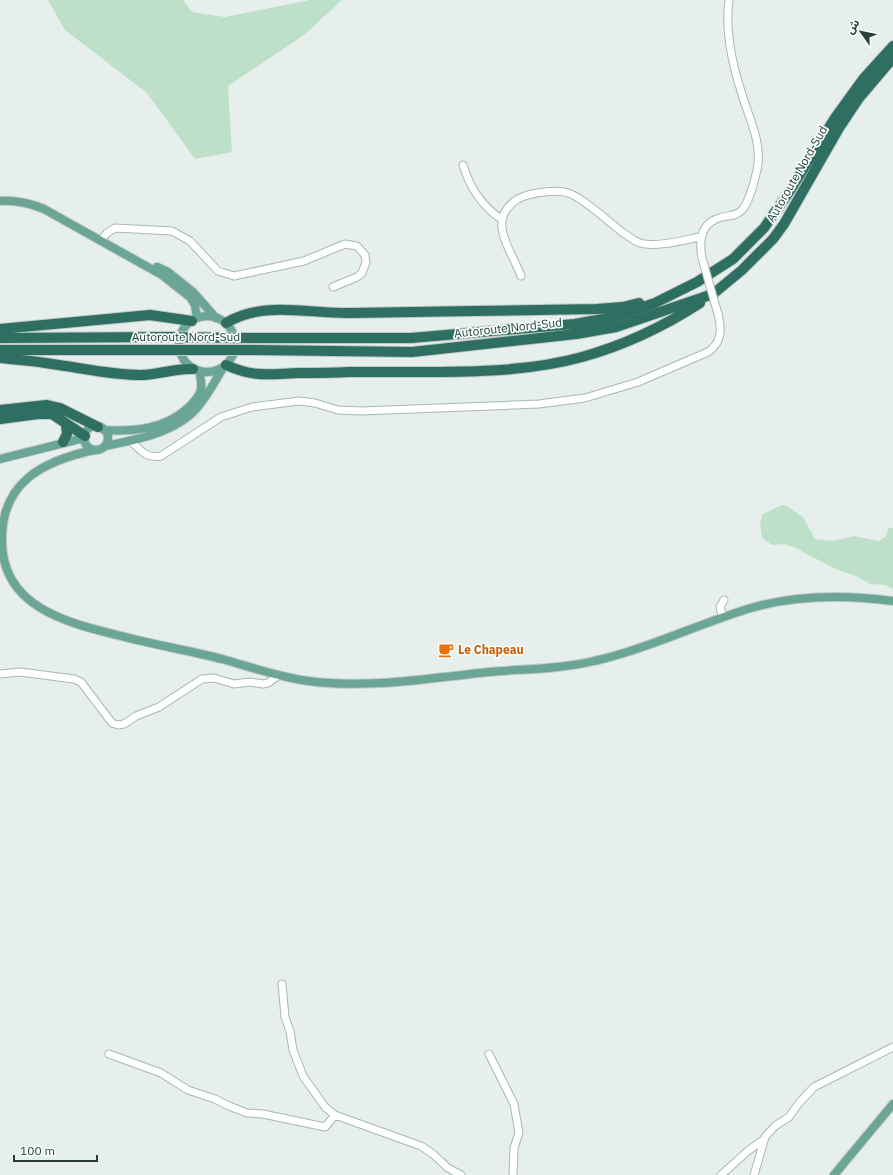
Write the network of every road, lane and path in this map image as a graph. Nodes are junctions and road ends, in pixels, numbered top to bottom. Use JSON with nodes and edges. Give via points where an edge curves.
{"nodes":[{"id":1,"x":729,"y":0,"type":"edge"},
{"id":2,"x":893,"y":46,"type":"edge"},
{"id":3,"x":893,"y":58,"type":"edge"},
{"id":4,"x":463,"y":165,"type":"dead end"},
{"id":5,"x":0,"y":201,"type":"edge"},
{"id":6,"x":501,"y":219,"type":"junction"},
{"id":7,"x":700,"y":237,"type":"junction"},
{"id":8,"x":100,"y":240,"type":"junction"},
{"id":9,"x":521,"y":276,"type":"dead end"},
{"id":10,"x":697,"y":282,"type":"junction"},
{"id":11,"x":333,"y":287,"type":"dead end"},
{"id":12,"x":713,"y":294,"type":"junction"},
{"id":13,"x":213,"y":315,"type":"junction"},
{"id":14,"x":242,"y":315,"type":"junction"},
{"id":15,"x":194,"y":319,"type":"junction"},
{"id":16,"x":226,"y":323,"type":"junction"},
{"id":17,"x":0,"y":329,"type":"edge"},
{"id":18,"x":0,"y":338,"type":"edge"},
{"id":19,"x":0,"y":350,"type":"edge"},
{"id":20,"x":0,"y":358,"type":"edge"},
{"id":21,"x":225,"y":366,"type":"junction"},
{"id":22,"x":196,"y":370,"type":"junction"},
{"id":23,"x":0,"y":410,"type":"edge"},
{"id":24,"x":0,"y":419,"type":"edge"},
{"id":25,"x":66,"y":423,"type":"junction"},
{"id":26,"x":101,"y":428,"type":"junction"},
{"id":27,"x":85,"y":440,"type":"junction"},
{"id":28,"x":131,"y":441,"type":"junction"},
{"id":29,"x":63,"y":442,"type":"junction"},
{"id":30,"x":105,"y":446,"type":"junction"},
{"id":31,"x":94,"y":450,"type":"junction"},
{"id":32,"x":72,"y":455,"type":"junction"},
{"id":33,"x":0,"y":459,"type":"edge"},
{"id":34,"x":724,"y":600,"type":"dead end"},
{"id":35,"x":893,"y":601,"type":"edge"},
{"id":36,"x":723,"y":618,"type":"junction"},
{"id":37,"x":0,"y":674,"type":"edge"},
{"id":38,"x":279,"y":675,"type":"junction"},
{"id":39,"x":282,"y":984,"type":"dead end"},
{"id":40,"x":893,"y":1047,"type":"edge"},
{"id":41,"x":109,"y":1054,"type":"dead end"},
{"id":42,"x":489,"y":1054,"type":"dead end"},
{"id":43,"x":893,"y":1104,"type":"edge"},
{"id":44,"x":335,"y":1115,"type":"junction"},
{"id":45,"x":762,"y":1141,"type":"junction"},
{"id":46,"x":447,"y":1172,"type":"edge"},
{"id":47,"x":461,"y":1175,"type":"edge"},
{"id":48,"x":513,"y":1175,"type":"edge"},
{"id":49,"x":721,"y":1175,"type":"edge"},
{"id":50,"x":754,"y":1175,"type":"edge"},
{"id":51,"x":834,"y":1175,"type":"edge"}],
"edges":[{"from":1,"to":7,"type":"street","via":[[734,66],[760,156],[742,210],[713,221]]},
{"from":2,"to":10,"type":"highway","name":"Autoroute Nord-Sud","via":[[864,78],[835,118],[764,228],[732,259]]},
{"from":3,"to":12,"type":"highway","name":"Autoroute Nord-Sud","via":[[858,98],[773,239]]},
{"from":4,"to":6,"type":"street","via":[[477,196]]},
{"from":5,"to":8,"type":"main road","via":[[15,200],[44,209]]},
{"from":6,"to":7,"type":"street","via":[[504,212],[522,197],[560,191],[576,196],[638,242],[652,245]]},
{"from":6,"to":9,"type":"street","via":[[501,229]]},
{"from":7,"to":28,"type":"street","bridge":true,"via":[[702,258],[718,314],[720,336],[714,348],[708,352],[638,382],[585,398],[539,404],[354,411],[298,401],[252,407],[231,413],[209,424],[161,456],[145,455]]},
{"from":8,"to":11,"type":"street","via":[[115,228],[172,230],[190,241],[218,270],[234,276],[304,261],[345,244],[357,246],[365,255],[366,262],[362,273]]},
{"from":8,"to":13,"type":"main road","via":[[168,272],[193,292]]},
{"from":8,"to":15,"type":"main road","via":[[162,275],[186,292],[193,300]]},
{"from":10,"to":14,"type":"highway","via":[[653,299],[597,309],[339,314],[274,309]]},
{"from":10,"to":18,"type":"highway","name":"Autoroute Nord-Sud","bridge":true,"via":[[655,303],[614,317],[575,324],[411,338]]},
{"from":12,"to":19,"type":"highway","name":"Autoroute Nord-Sud","bridge":true,"via":[[616,327],[576,334],[412,352]]},
{"from":12,"to":21,"type":"highway","via":[[671,321],[635,339],[559,362],[498,370],[299,373],[265,376],[247,374]]},
{"from":13,"to":14,"type":"main road"},
{"from":13,"to":15,"type":"main road"},
{"from":13,"to":16,"type":"main road"},
{"from":14,"to":16,"type":"highway"},
{"from":15,"to":17,"type":"highway","via":[[150,315]]},
{"from":15,"to":22,"type":"main road","via":[[182,332],[179,348],[185,362]]},
{"from":16,"to":21,"type":"main road","via":[[235,342],[234,352]]},
{"from":20,"to":22,"type":"highway","via":[[140,375],[177,368]]},
{"from":21,"to":22,"type":"main road","via":[[212,372]]},
{"from":21,"to":28,"type":"main road","via":[[192,413],[165,428]]},
{"from":22,"to":26,"type":"main road","via":[[201,385],[199,394],[187,409],[171,420],[156,427],[136,430]]},
{"from":23,"to":26,"type":"highway","via":[[47,405],[60,408]]},
{"from":24,"to":25,"type":"highway","via":[[46,414],[58,417]]},
{"from":25,"to":27,"type":"highway"},
{"from":25,"to":29,"type":"highway","via":[[67,434]]},
{"from":26,"to":27,"type":"main road","via":[[90,429]]},
{"from":26,"to":30,"type":"main road","via":[[108,438]]},
{"from":27,"to":29,"type":"main road"},
{"from":27,"to":31,"type":"main road"},
{"from":27,"to":32,"type":"main road"},
{"from":28,"to":30,"type":"main road"},
{"from":29,"to":33,"type":"main road"},
{"from":30,"to":31,"type":"main road"},
{"from":31,"to":32,"type":"main road"},
{"from":32,"to":38,"type":"main road","via":[[47,464],[29,477],[11,500],[4,520],[2,550],[5,563],[18,588],[30,602],[43,611],[83,627],[174,647]]},
{"from":34,"to":36,"type":"street","via":[[720,607]]},
{"from":35,"to":36,"type":"main road","via":[[808,598],[752,608]]},
{"from":36,"to":38,"type":"main road","via":[[590,662],[376,683],[330,683]]},
{"from":37,"to":38,"type":"street","via":[[20,672],[81,682],[112,723],[118,725],[159,707],[202,679],[214,678],[234,684],[263,684]]},
{"from":39,"to":44,"type":"street","via":[[285,1017],[303,1076],[325,1107]]},
{"from":40,"to":45,"type":"street","via":[[814,1087],[789,1117]]},
{"from":41,"to":44,"type":"street","via":[[161,1073],[188,1090],[248,1112],[325,1127]]},
{"from":42,"to":48,"type":"street","via":[[514,1104],[519,1133],[514,1148]]},
{"from":43,"to":51,"type":"main road"},
{"from":44,"to":46,"type":"street","via":[[420,1146],[434,1154]]},
{"from":45,"to":49,"type":"street"},
{"from":45,"to":50,"type":"street"},
{"from":46,"to":47,"type":"street"}]}
